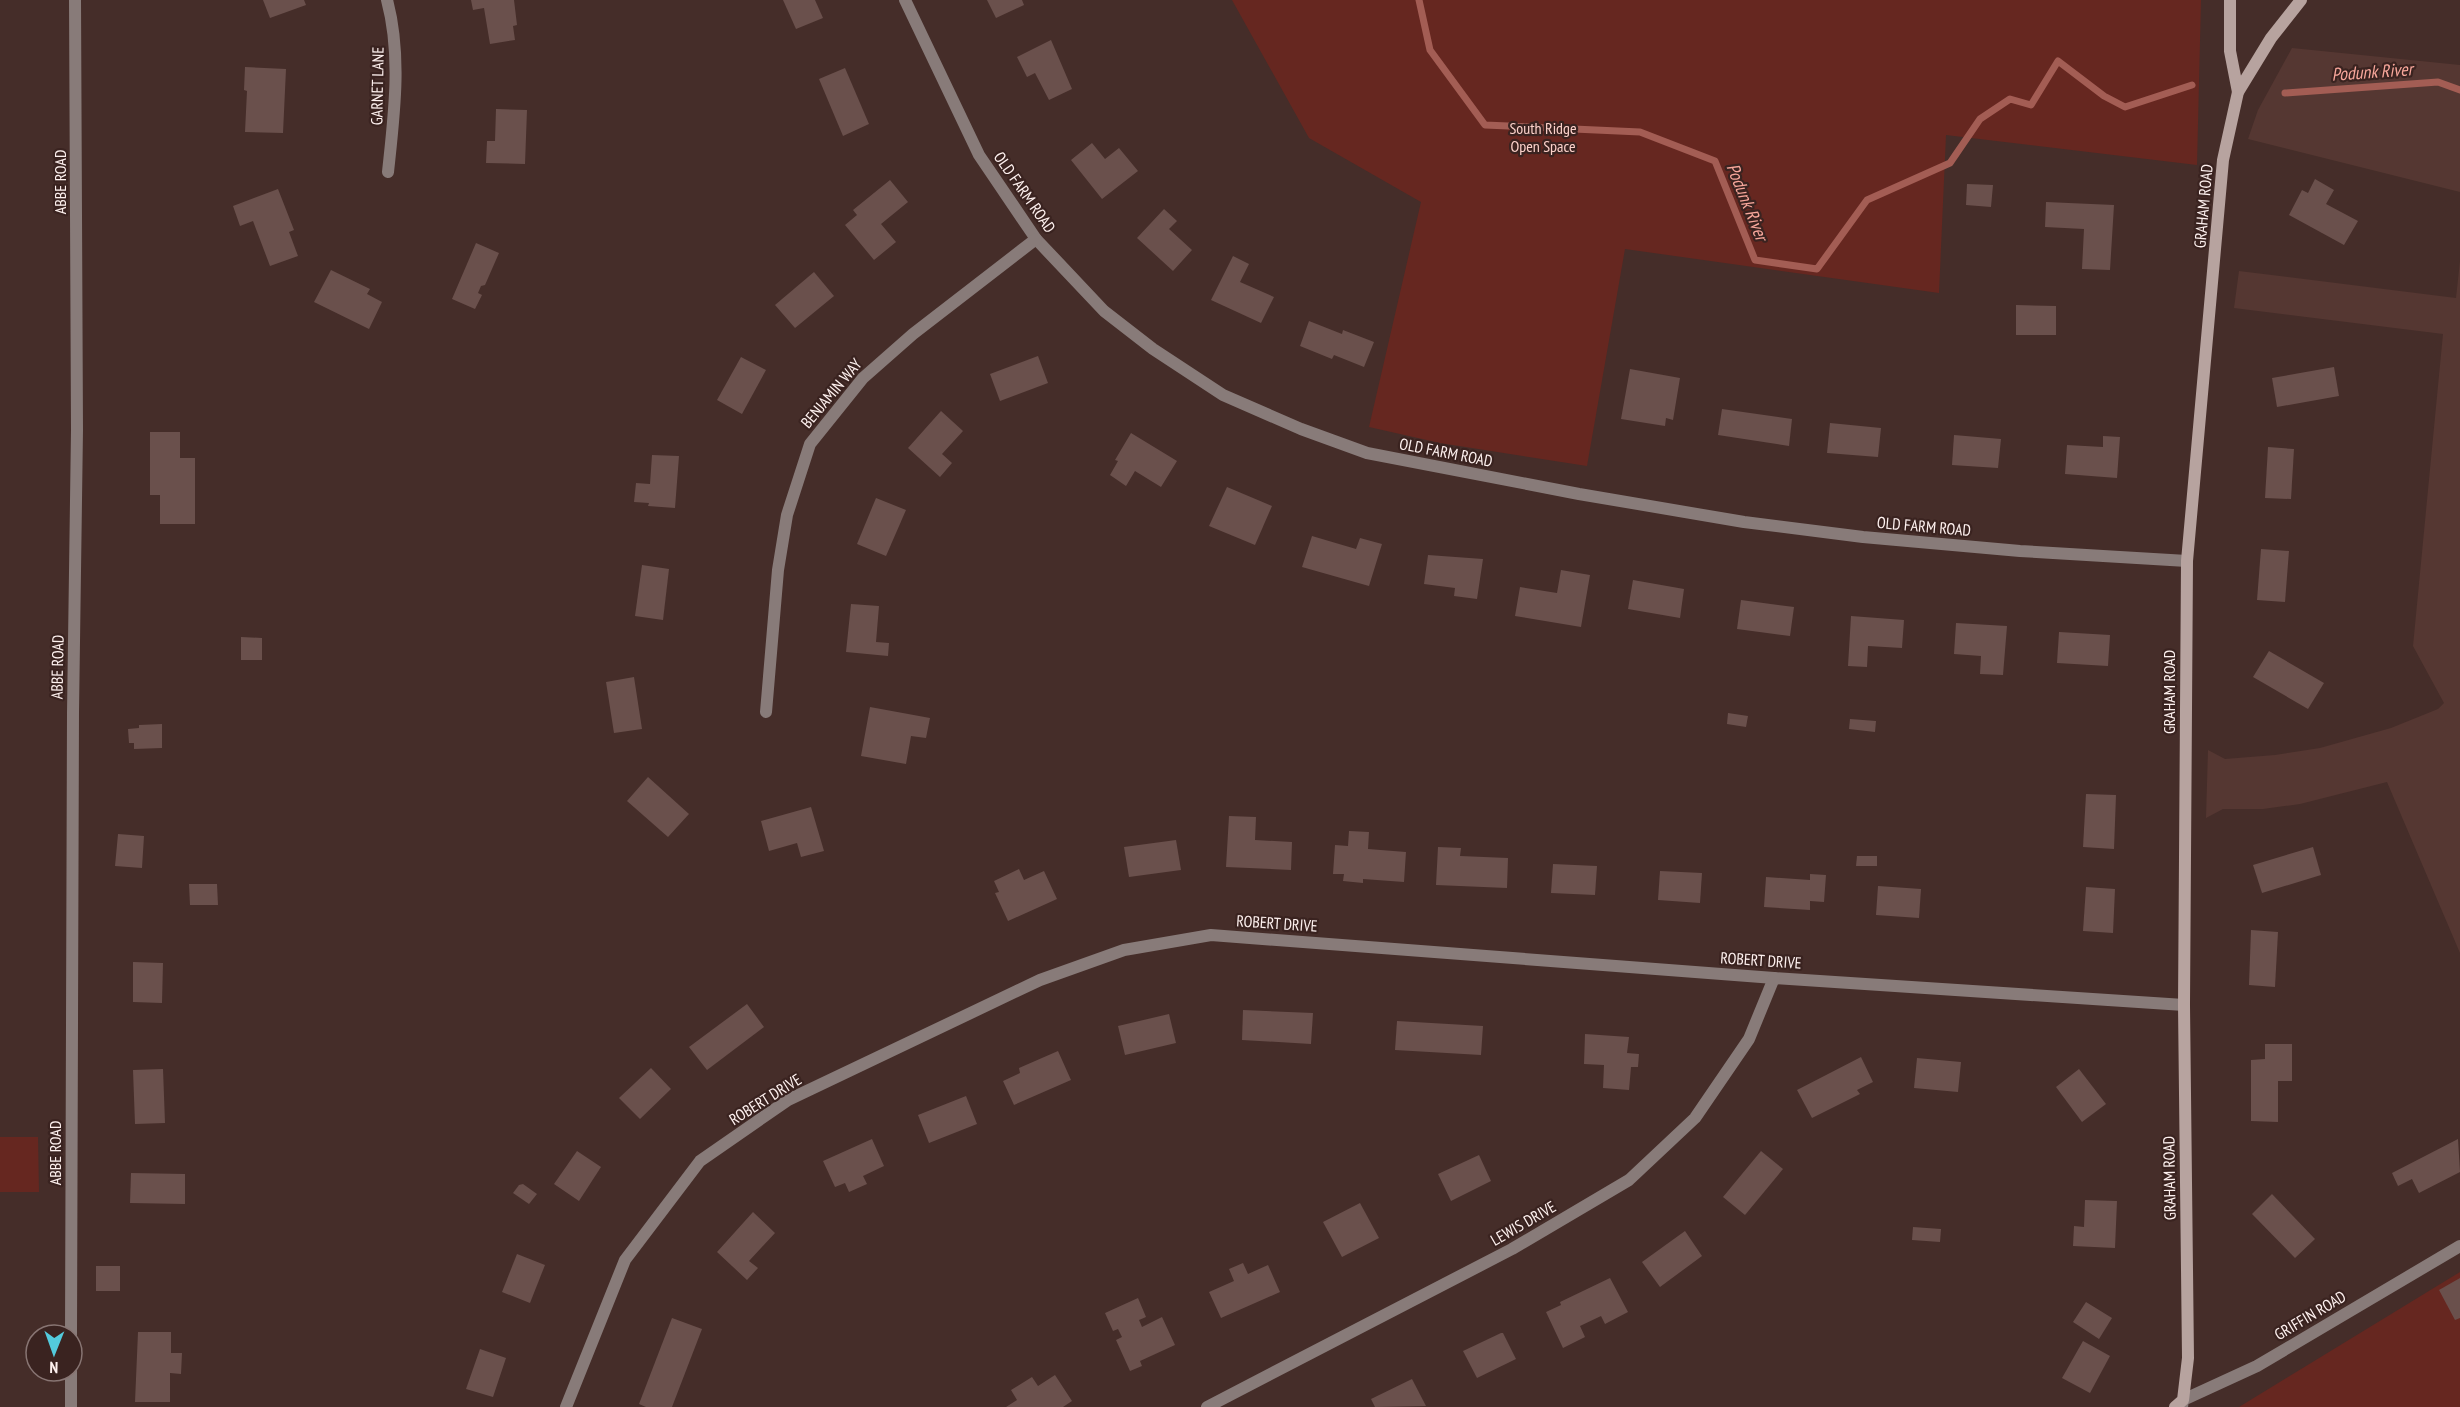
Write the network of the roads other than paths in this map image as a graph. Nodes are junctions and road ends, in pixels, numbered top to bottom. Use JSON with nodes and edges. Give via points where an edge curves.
{"nodes":[{"id":1,"x":75,"y":0,"type":"edge"},
{"id":2,"x":387,"y":0,"type":"edge"},
{"id":3,"x":905,"y":0,"type":"edge"},
{"id":4,"x":2230,"y":0,"type":"edge"},
{"id":5,"x":2301,"y":0,"type":"edge"},
{"id":6,"x":2238,"y":92,"type":"junction"},
{"id":7,"x":388,"y":172,"type":"dead end"},
{"id":8,"x":1036,"y":240,"type":"junction"},
{"id":9,"x":2187,"y":561,"type":"junction"},
{"id":10,"x":766,"y":712,"type":"dead end"},
{"id":11,"x":1774,"y":978,"type":"junction"},
{"id":12,"x":2184,"y":1005,"type":"junction"},
{"id":13,"x":2460,"y":1246,"type":"edge"},
{"id":14,"x":71,"y":1323,"type":"edge"},
{"id":15,"x":71,"y":1383,"type":"edge"},
{"id":16,"x":2180,"y":1405,"type":"edge"},
{"id":17,"x":71,"y":1407,"type":"edge"},
{"id":18,"x":566,"y":1407,"type":"edge"},
{"id":19,"x":1207,"y":1407,"type":"edge"}],
"edges":[{"from":1,"to":14,"type":"street","name":"ABBE ROAD","via":[[77,430]]},
{"from":2,"to":7,"type":"street","name":"GARNET LANE","via":[[393,22],[396,96]]},
{"from":3,"to":8,"type":"street","name":"OLD FARM ROAD","via":[[979,154]]},
{"from":4,"to":6,"type":"street","via":[[2230,51]]},
{"from":5,"to":6,"type":"street","name":"GRAHAM ROAD","via":[[2271,38]]},
{"from":6,"to":9,"type":"street","name":"GRAHAM ROAD","via":[[2223,160]]},
{"from":8,"to":9,"type":"street","name":"OLD FARM ROAD","via":[[1104,311],[1223,395],[1367,453],[1744,522],[2020,551]]},
{"from":8,"to":10,"type":"street","name":"BENJAMIN WAY","via":[[913,334],[863,378],[810,444],[785,526]]},
{"from":9,"to":12,"type":"street","name":"GRAHAM ROAD"},
{"from":11,"to":12,"type":"street","name":"ROBERT DRIVE"},
{"from":11,"to":18,"type":"street","name":"ROBERT DRIVE","via":[[1210,935],[1124,950],[1061,972],[788,1100],[700,1161],[625,1260]]},
{"from":11,"to":19,"type":"street","name":"LEWIS DRIVE","via":[[1749,1039],[1695,1118],[1629,1180],[1512,1249]]},
{"from":12,"to":16,"type":"street","name":"GRAHAM ROAD","via":[[2188,1358]]},
{"from":13,"to":16,"type":"street","name":"GRIFFIN ROAD","via":[[2257,1366]]},
{"from":15,"to":17,"type":"street"}]}
